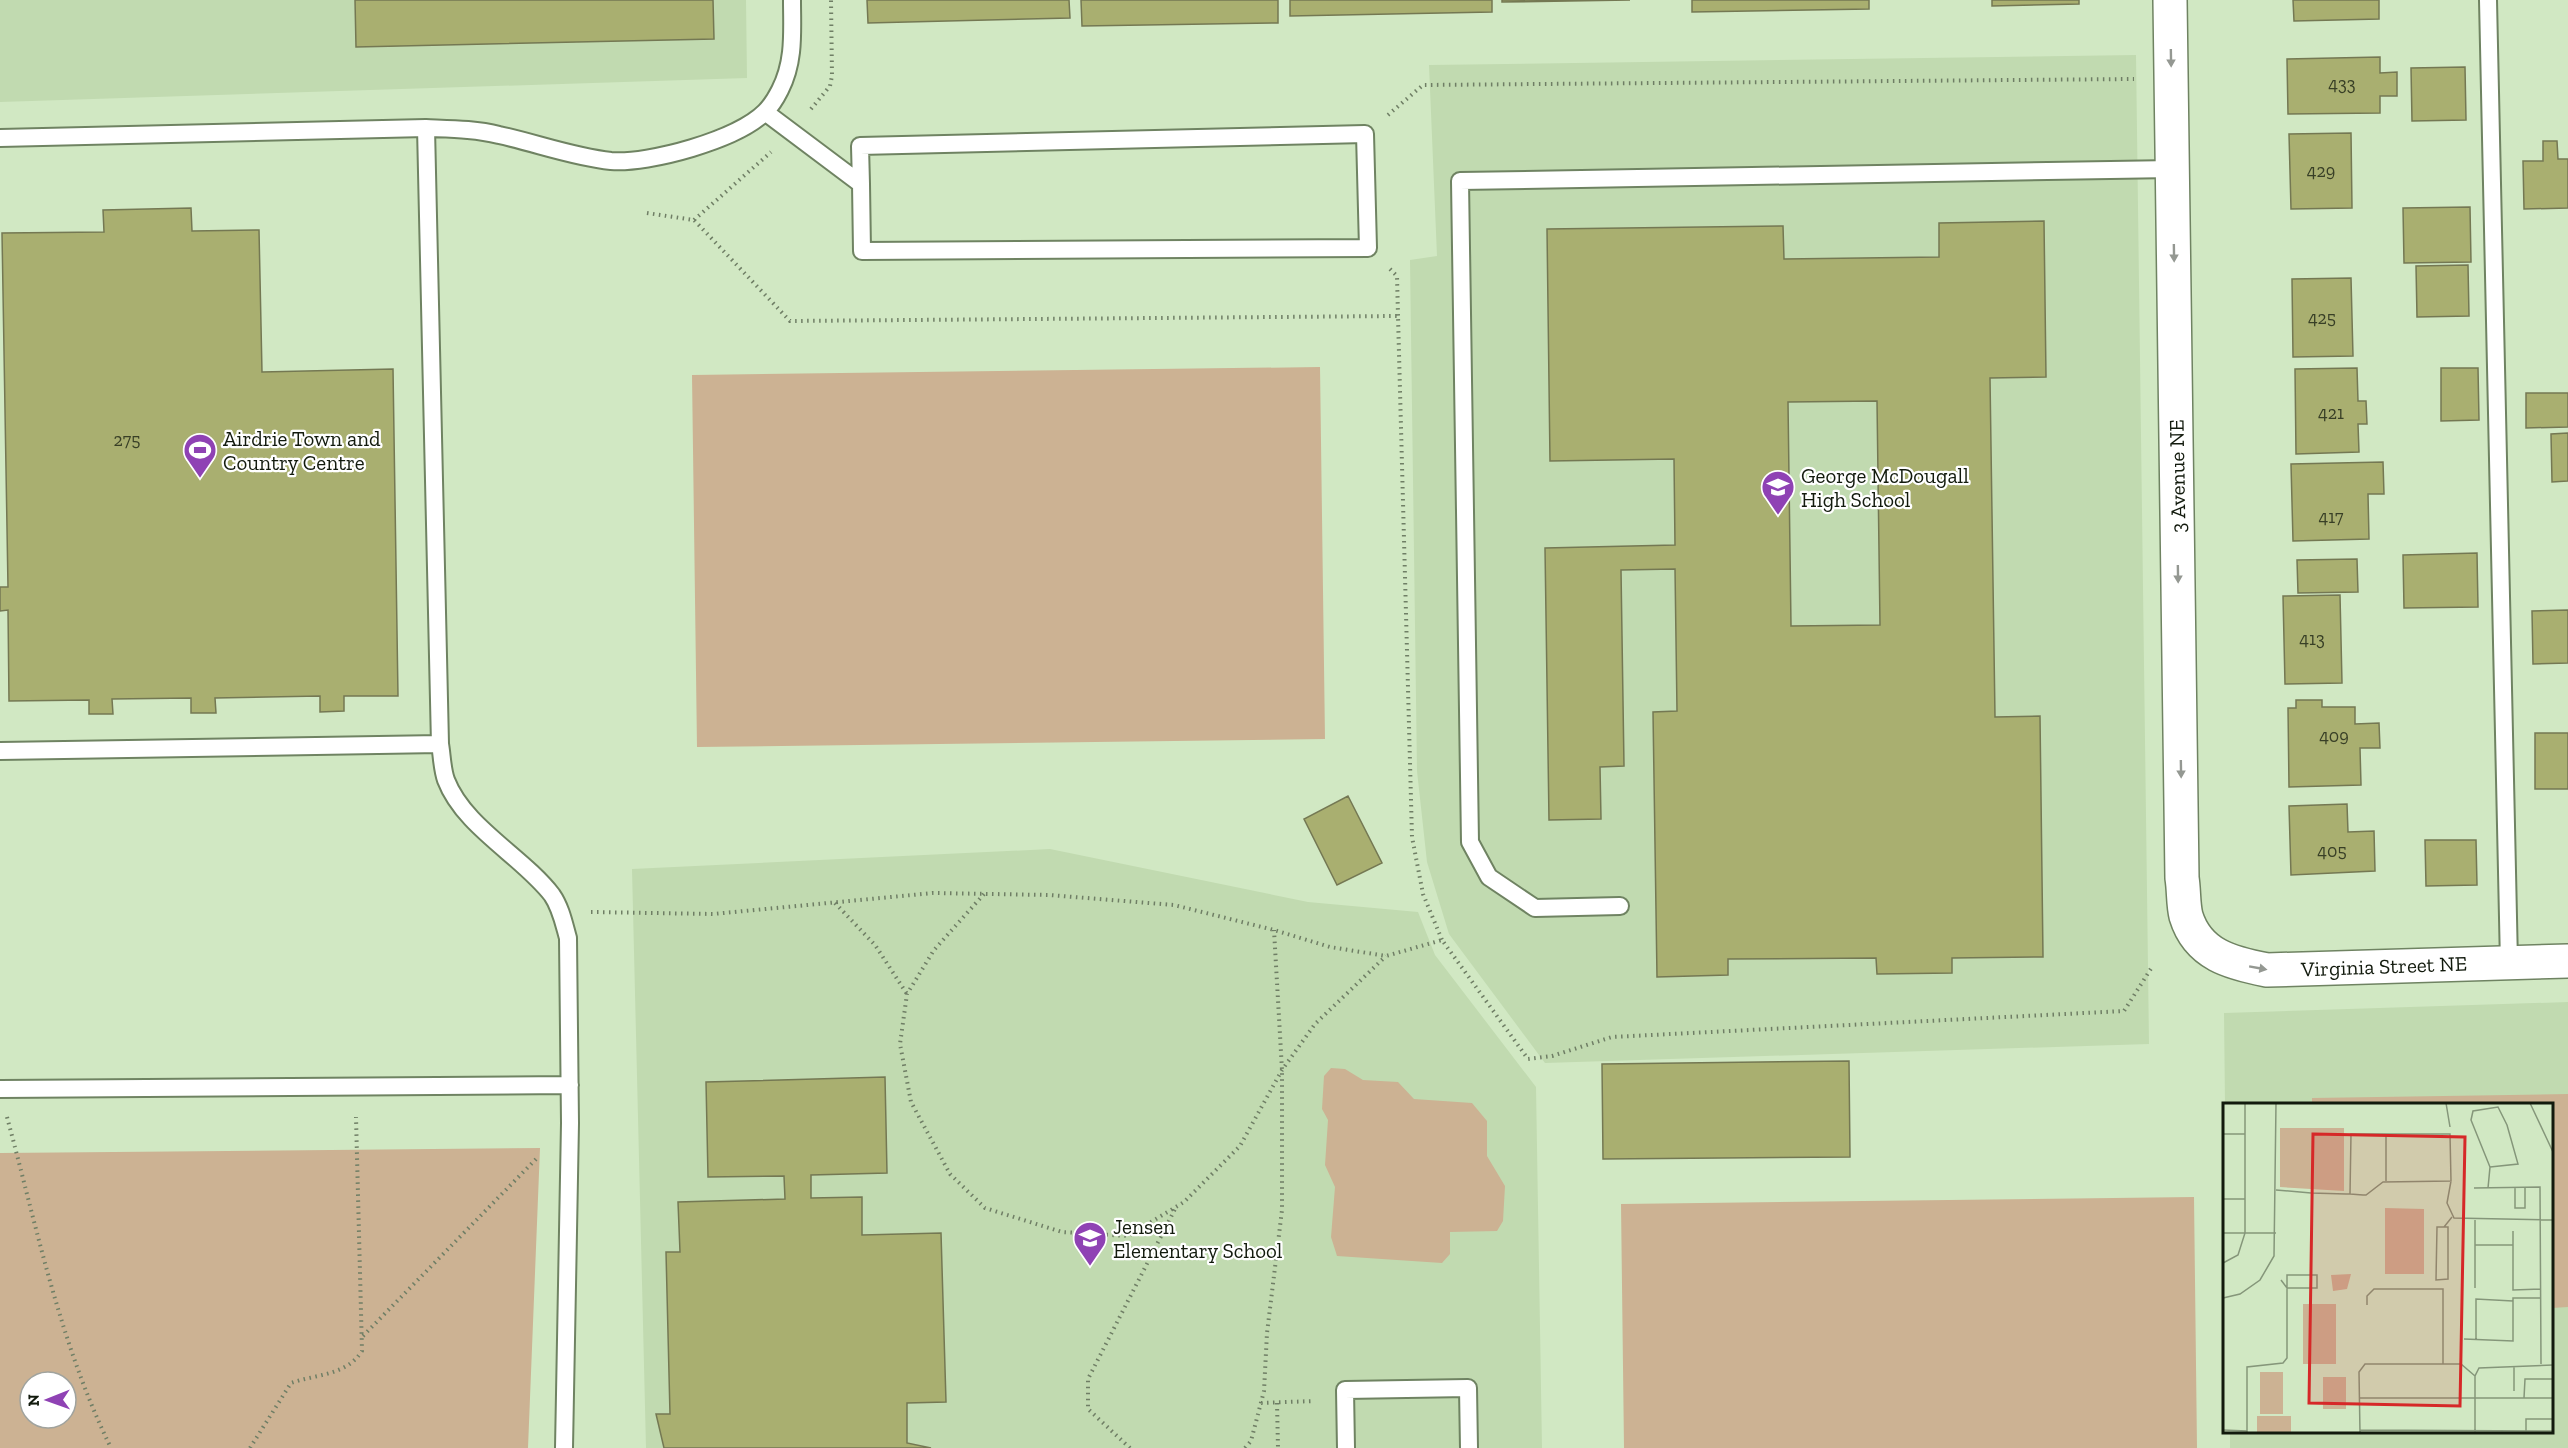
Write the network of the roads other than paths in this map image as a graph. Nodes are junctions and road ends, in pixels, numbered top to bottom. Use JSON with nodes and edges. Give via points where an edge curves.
{"nodes":[{"id":1,"x":792,"y":0,"type":"edge"},
{"id":2,"x":2170,"y":0,"type":"edge"},
{"id":3,"x":2488,"y":0,"type":"edge"},
{"id":4,"x":765,"y":112,"type":"junction"},
{"id":5,"x":426,"y":128,"type":"junction"},
{"id":6,"x":0,"y":138,"type":"edge"},
{"id":7,"x":2173,"y":169,"type":"junction"},
{"id":8,"x":861,"y":184,"type":"junction"},
{"id":9,"x":440,"y":744,"type":"junction"},
{"id":10,"x":0,"y":751,"type":"edge"},
{"id":11,"x":1620,"y":906,"type":"dead end"},
{"id":12,"x":2204,"y":948,"type":"joint"},
{"id":13,"x":2568,"y":961,"type":"edge"},
{"id":14,"x":2509,"y":963,"type":"junction"},
{"id":15,"x":570,"y":1085,"type":"junction"},
{"id":16,"x":0,"y":1089,"type":"edge"},
{"id":17,"x":564,"y":1448,"type":"edge"},
{"id":18,"x":1346,"y":1448,"type":"edge"},
{"id":19,"x":1469,"y":1448,"type":"edge"}],
"edges":[{"from":1,"to":4,"type":"lane","via":[[793,53],[781,89]]},
{"from":2,"to":7,"type":"street","name":"3 Avenue NE","one_way":true},
{"from":3,"to":14,"type":"lane"},
{"from":4,"to":5,"type":"lane","via":[[708,142],[637,162],[588,157],[481,132]]},
{"from":4,"to":8,"type":"lane"},
{"from":5,"to":6,"type":"lane"},
{"from":5,"to":9,"type":"lane"},
{"from":7,"to":11,"type":"lane","via":[[1460,181],[1470,842],[1489,877],[1535,908]]},
{"from":7,"to":12,"type":"street","name":"3 Avenue NE","one_way":true,"via":[[2182,878],[2186,916]]},
{"from":8,"to":8,"type":"lane","via":[[860,146],[1365,134],[1368,248],[862,251]]},
{"from":9,"to":10,"type":"lane"},
{"from":9,"to":15,"type":"lane","via":[[446,779],[456,800],[552,896],[560,911],[568,938]]},
{"from":12,"to":14,"type":"street","name":"Virginia Street NE","one_way":true,"via":[[2234,964],[2267,970]]},
{"from":13,"to":14,"type":"street","name":"Virginia Street NE"},
{"from":15,"to":16,"type":"lane"},
{"from":15,"to":17,"type":"lane"},
{"from":18,"to":19,"type":"lane","via":[[1345,1390],[1468,1388]]}]}
